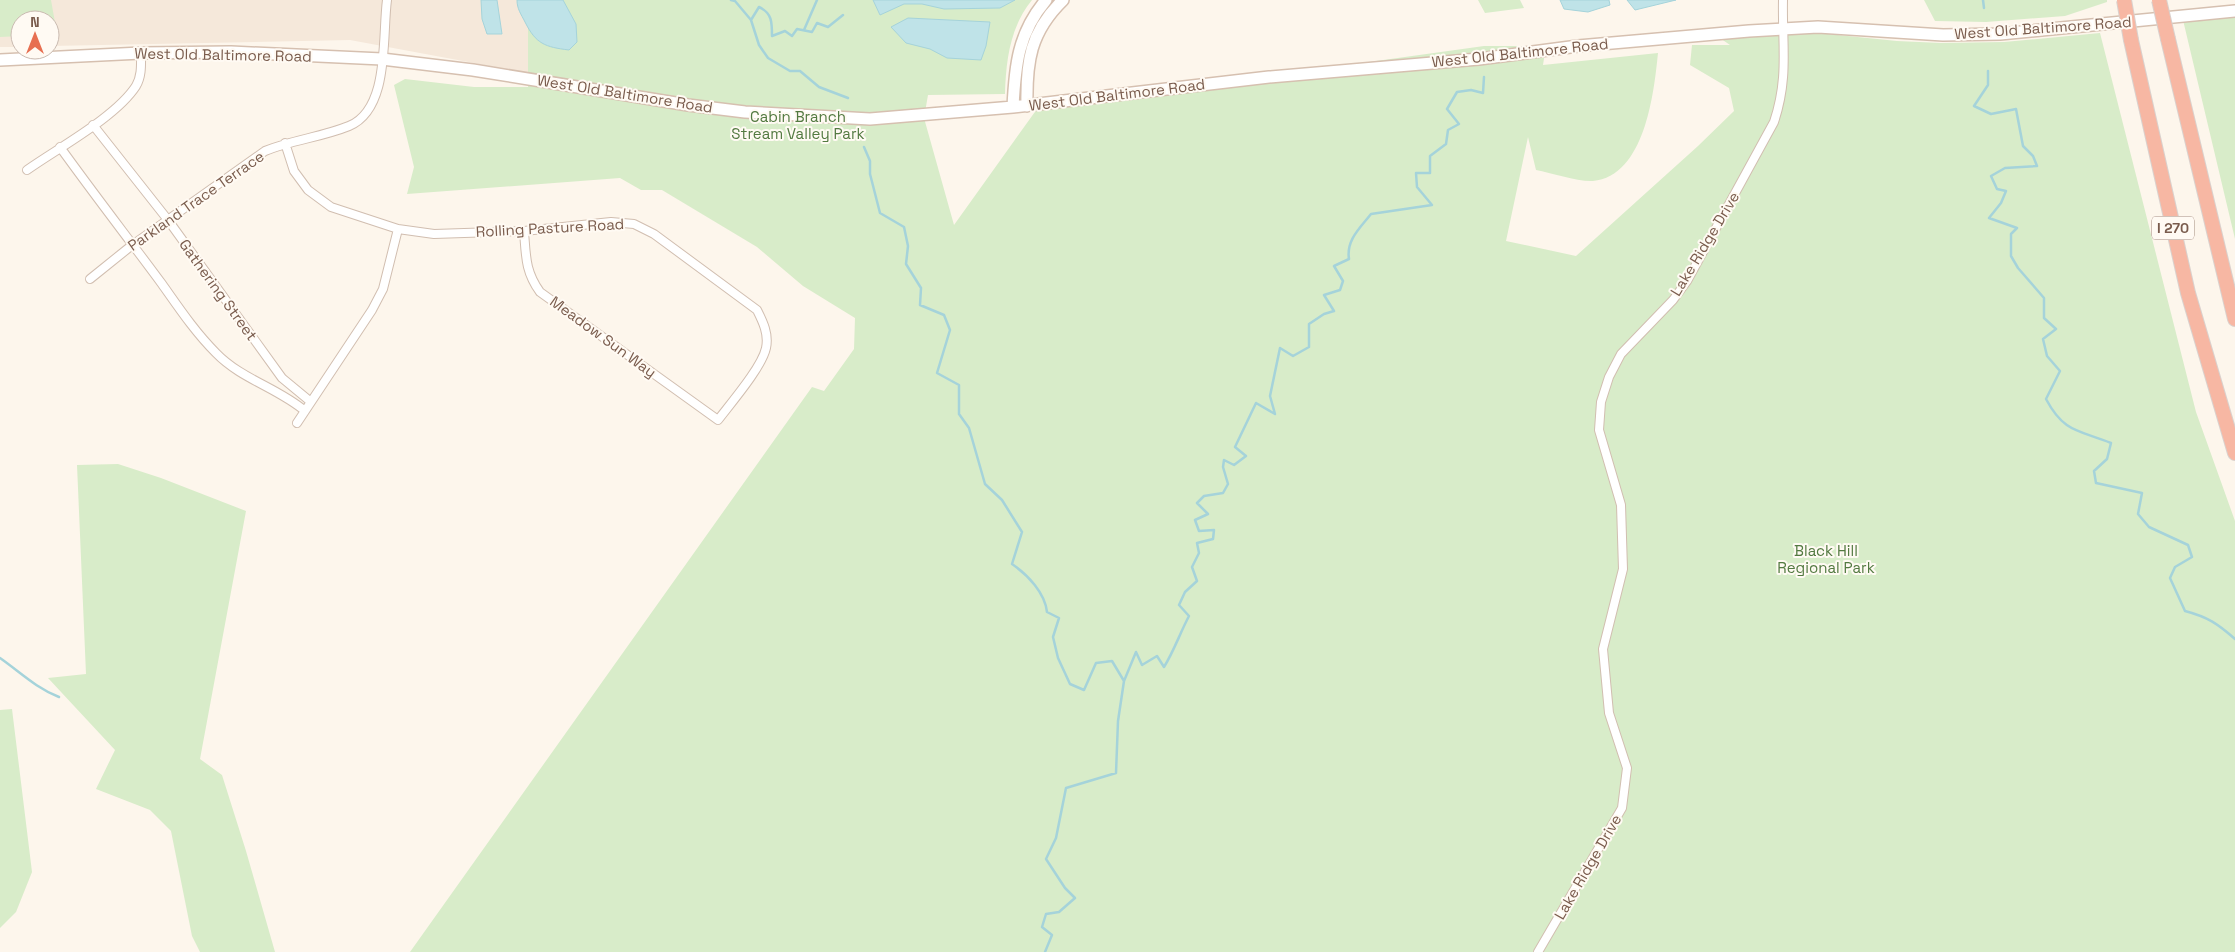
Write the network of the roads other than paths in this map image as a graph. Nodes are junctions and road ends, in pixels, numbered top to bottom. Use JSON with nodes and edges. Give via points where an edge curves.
{"nodes":[{"id":1,"x":387,"y":0,"type":"edge"},
{"id":2,"x":1046,"y":0,"type":"edge"},
{"id":3,"x":1063,"y":0,"type":"edge"},
{"id":4,"x":1783,"y":0,"type":"edge"},
{"id":5,"x":2124,"y":0,"type":"edge"},
{"id":6,"x":2159,"y":0,"type":"edge"},
{"id":7,"x":2235,"y":11,"type":"edge"},
{"id":8,"x":1784,"y":29,"type":"junction"},
{"id":9,"x":141,"y":53,"type":"junction"},
{"id":10,"x":382,"y":59,"type":"junction"},
{"id":11,"x":0,"y":60,"type":"edge"},
{"id":12,"x":1027,"y":106,"type":"junction"},
{"id":13,"x":1013,"y":107,"type":"junction"},
{"id":14,"x":93,"y":125,"type":"junction"},
{"id":15,"x":285,"y":143,"type":"junction"},
{"id":16,"x":60,"y":147,"type":"junction"},
{"id":17,"x":27,"y":170,"type":"dead end"},
{"id":18,"x":168,"y":220,"type":"junction"},
{"id":19,"x":398,"y":229,"type":"junction"},
{"id":20,"x":524,"y":231,"type":"junction"},
{"id":21,"x":131,"y":246,"type":"junction"},
{"id":22,"x":90,"y":279,"type":"dead end"},
{"id":23,"x":2235,"y":319,"type":"edge"},
{"id":24,"x":311,"y":402,"type":"junction"},
{"id":25,"x":305,"y":411,"type":"junction"},
{"id":26,"x":718,"y":420,"type":"joint"},
{"id":27,"x":297,"y":423,"type":"dead end"},
{"id":28,"x":2235,"y":453,"type":"edge"},
{"id":29,"x":1538,"y":952,"type":"edge"}],
"edges":[{"from":1,"to":10,"type":"street","name":"Parkland Trace Terrace"},
{"from":2,"to":13,"type":"street","via":[[1035,14],[1019,48]]},
{"from":3,"to":12,"type":"street","via":[[1044,22],[1032,46],[1026,73]]},
{"from":4,"to":8,"type":"street","name":"Lake Ridge Drive"},
{"from":5,"to":28,"type":"highway","number":"I 270","bridge":true,"via":[[2188,293]]},
{"from":6,"to":23,"type":"highway","number":"I 270","bridge":true},
{"from":7,"to":8,"type":"street","name":"West Old Baltimore Road","via":[[2000,34],[1943,35],[1818,27]]},
{"from":8,"to":12,"type":"street","name":"West Old Baltimore Road","via":[[1269,77]]},
{"from":8,"to":29,"type":"street","name":"Lake Ridge Drive","via":[[1781,100],[1767,136],[1687,281],[1621,354],[1601,402],[1599,430],[1621,504],[1624,569],[1603,649],[1609,713],[1627,768],[1622,808]]},
{"from":9,"to":10,"type":"street","name":"West Old Baltimore Road","via":[[231,52]]},
{"from":9,"to":11,"type":"street","name":"West Old Baltimore Road"},
{"from":9,"to":14,"type":"street","via":[[142,70],[137,85]]},
{"from":10,"to":13,"type":"street","name":"West Old Baltimore Road","via":[[754,113],[870,119]]},
{"from":10,"to":15,"type":"street","name":"Parkland Trace Terrace","via":[[377,93],[368,112],[351,125]]},
{"from":12,"to":13,"type":"street","name":"West Old Baltimore Road"},
{"from":14,"to":16,"type":"street"},
{"from":14,"to":18,"type":"street","name":"Gathering Street"},
{"from":15,"to":18,"type":"street","name":"Parkland Trace Terrace","via":[[265,151]]},
{"from":15,"to":19,"type":"street","name":"Rolling Pasture Road","via":[[294,171],[308,190],[331,207]]},
{"from":16,"to":17,"type":"street"},
{"from":16,"to":21,"type":"street"},
{"from":18,"to":21,"type":"street","name":"Parkland Trace Terrace"},
{"from":18,"to":24,"type":"street","name":"Gathering Street","via":[[282,378]]},
{"from":19,"to":20,"type":"street","name":"Rolling Pasture Road","via":[[434,234]]},
{"from":19,"to":24,"type":"street","via":[[372,310]]},
{"from":20,"to":26,"type":"street","name":"Meadow Sun Way","via":[[527,265],[540,292]]},
{"from":20,"to":26,"type":"street","name":"Rolling Pasture Road","via":[[612,222],[634,224],[654,234],[757,310],[764,324],[766,348]]},
{"from":21,"to":22,"type":"street","name":"Parkland Trace Terrace"},
{"from":21,"to":25,"type":"street","via":[[217,354]]},
{"from":24,"to":25,"type":"street"},
{"from":25,"to":27,"type":"street"}]}
